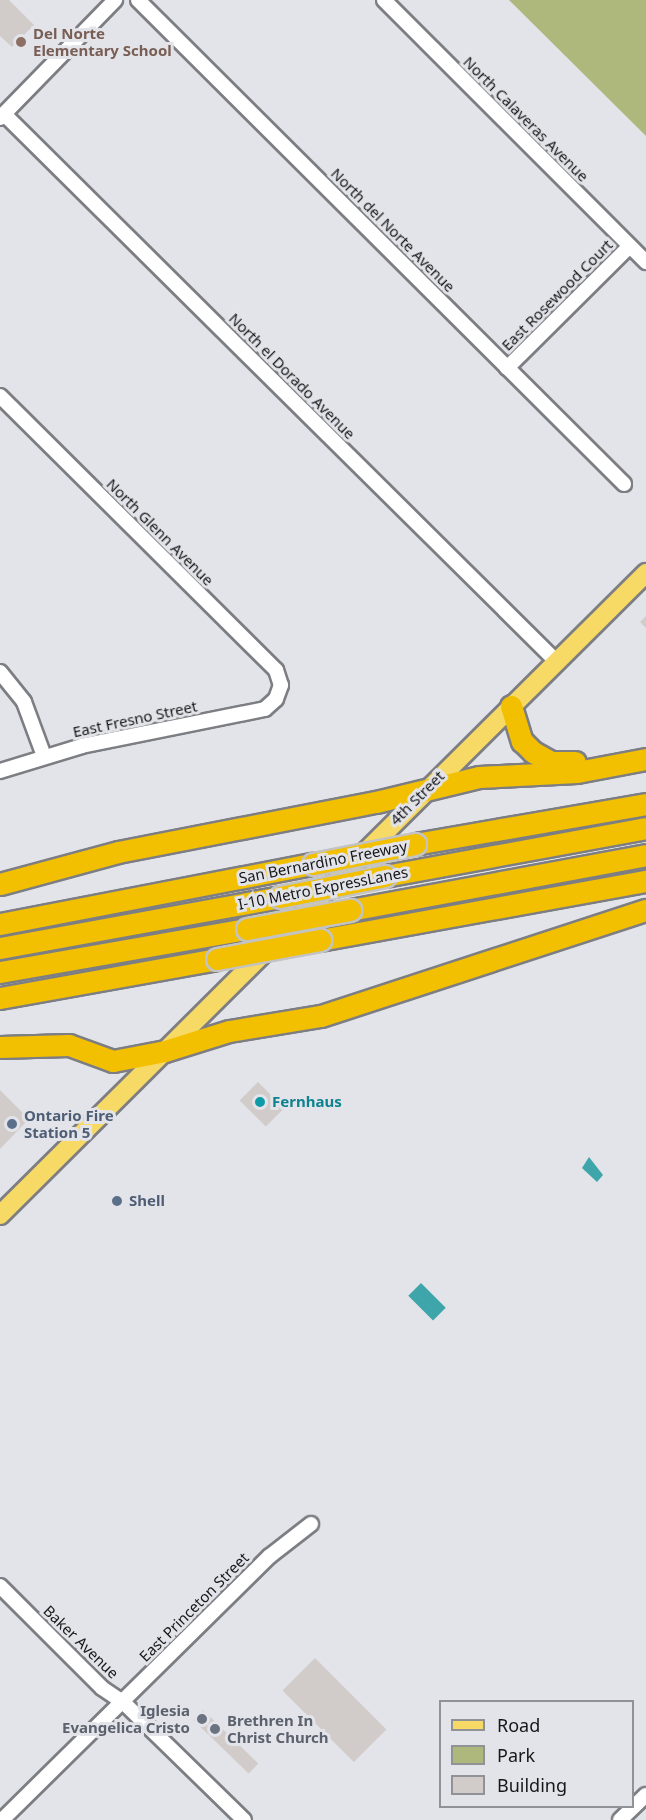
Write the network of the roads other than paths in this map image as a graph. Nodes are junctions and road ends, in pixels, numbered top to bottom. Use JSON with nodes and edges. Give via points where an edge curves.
{"nodes":[{"id":1,"x":115,"y":0,"type":"edge"},
{"id":2,"x":138,"y":0,"type":"edge"},
{"id":3,"x":384,"y":0,"type":"edge"},
{"id":4,"x":2,"y":116,"type":"edge"},
{"id":5,"x":630,"y":246,"type":"junction"},
{"id":6,"x":646,"y":262,"type":"edge"},
{"id":7,"x":507,"y":368,"type":"junction"},
{"id":8,"x":0,"y":396,"type":"edge"},
{"id":9,"x":624,"y":484,"type":"dead end"},
{"id":10,"x":646,"y":573,"type":"edge"},
{"id":11,"x":556,"y":661,"type":"junction"},
{"id":12,"x":0,"y":672,"type":"edge"},
{"id":13,"x":276,"y":699,"type":"joint"},
{"id":14,"x":511,"y":706,"type":"junction"},
{"id":15,"x":44,"y":756,"type":"junction"},
{"id":16,"x":646,"y":759,"type":"edge"},
{"id":17,"x":617,"y":762,"type":"junction"},
{"id":18,"x":0,"y":771,"type":"edge"},
{"id":19,"x":425,"y":789,"type":"junction"},
{"id":20,"x":646,"y":804,"type":"edge"},
{"id":21,"x":646,"y":828,"type":"edge"},
{"id":22,"x":646,"y":855,"type":"edge"},
{"id":23,"x":646,"y":881,"type":"edge"},
{"id":24,"x":0,"y":884,"type":"edge"},
{"id":25,"x":646,"y":910,"type":"edge"},
{"id":26,"x":0,"y":924,"type":"edge"},
{"id":27,"x":0,"y":948,"type":"edge"},
{"id":28,"x":0,"y":972,"type":"edge"},
{"id":29,"x":0,"y":998,"type":"edge"},
{"id":30,"x":0,"y":1047,"type":"edge"},
{"id":31,"x":165,"y":1051,"type":"junction"},
{"id":32,"x":0,"y":1215,"type":"edge"},
{"id":33,"x":311,"y":1524,"type":"dead end"},
{"id":34,"x":0,"y":1586,"type":"edge"},
{"id":35,"x":123,"y":1702,"type":"junction"},
{"id":36,"x":646,"y":1795,"type":"edge"},
{"id":37,"x":634,"y":1807,"type":"edge"},
{"id":38,"x":632,"y":1808,"type":"edge"},
{"id":39,"x":2,"y":1820,"type":"edge"},
{"id":40,"x":244,"y":1820,"type":"edge"},
{"id":41,"x":620,"y":1820,"type":"edge"}],
"edges":[{"from":1,"to":4,"type":"street"},
{"from":2,"to":7,"type":"street","name":"North del Norte Avenue"},
{"from":3,"to":5,"type":"street","name":"North Calaveras Avenue"},
{"from":4,"to":11,"type":"street","name":"North el Dorado Avenue"},
{"from":5,"to":6,"type":"street","name":"North Calaveras Avenue"},
{"from":5,"to":7,"type":"street","name":"East Rosewood Court"},
{"from":7,"to":9,"type":"street","name":"North del Norte Avenue"},
{"from":8,"to":13,"type":"street","name":"North Glenn Avenue","via":[[276,670],[281,685]]},
{"from":10,"to":11,"type":"main road","name":"4th Street"},
{"from":11,"to":14,"type":"main road","name":"4th Street"},
{"from":12,"to":15,"type":"street","via":[[24,702]]},
{"from":13,"to":15,"type":"street","name":"East Fresno Street","via":[[265,709]]},
{"from":14,"to":17,"type":"highway","via":[[522,741],[544,760]]},
{"from":14,"to":19,"type":"main road","name":"4th Street"},
{"from":15,"to":18,"type":"street","name":"East Fresno Street"},
{"from":16,"to":17,"type":"highway"},
{"from":17,"to":19,"type":"highway","via":[[577,772],[479,777]]},
{"from":19,"to":24,"type":"highway","via":[[118,852]]},
{"from":19,"to":31,"type":"main road","name":"4th Street"},
{"from":20,"to":26,"type":"highway","name":"San Bernardino Freeway","bridge":true},
{"from":21,"to":27,"type":"highway","name":"I-10 Metro ExpressLanes","bridge":true},
{"from":22,"to":28,"type":"highway","name":"I-10 Metro ExpressLanes","bridge":true},
{"from":23,"to":29,"type":"highway","bridge":true},
{"from":25,"to":31,"type":"highway","via":[[321,1016],[229,1031]]},
{"from":30,"to":31,"type":"highway","via":[[69,1045],[113,1061]]},
{"from":31,"to":32,"type":"main road","name":"4th Street"},
{"from":33,"to":35,"type":"street","name":"East Princeton Street","via":[[270,1556]]},
{"from":34,"to":35,"type":"street","name":"Baker Avenue","via":[[102,1688]]},
{"from":35,"to":39,"type":"street","name":"East Princeton Street"},
{"from":35,"to":40,"type":"street","name":"Baker Avenue"},
{"from":36,"to":37,"type":"street"},
{"from":38,"to":41,"type":"street"}]}
